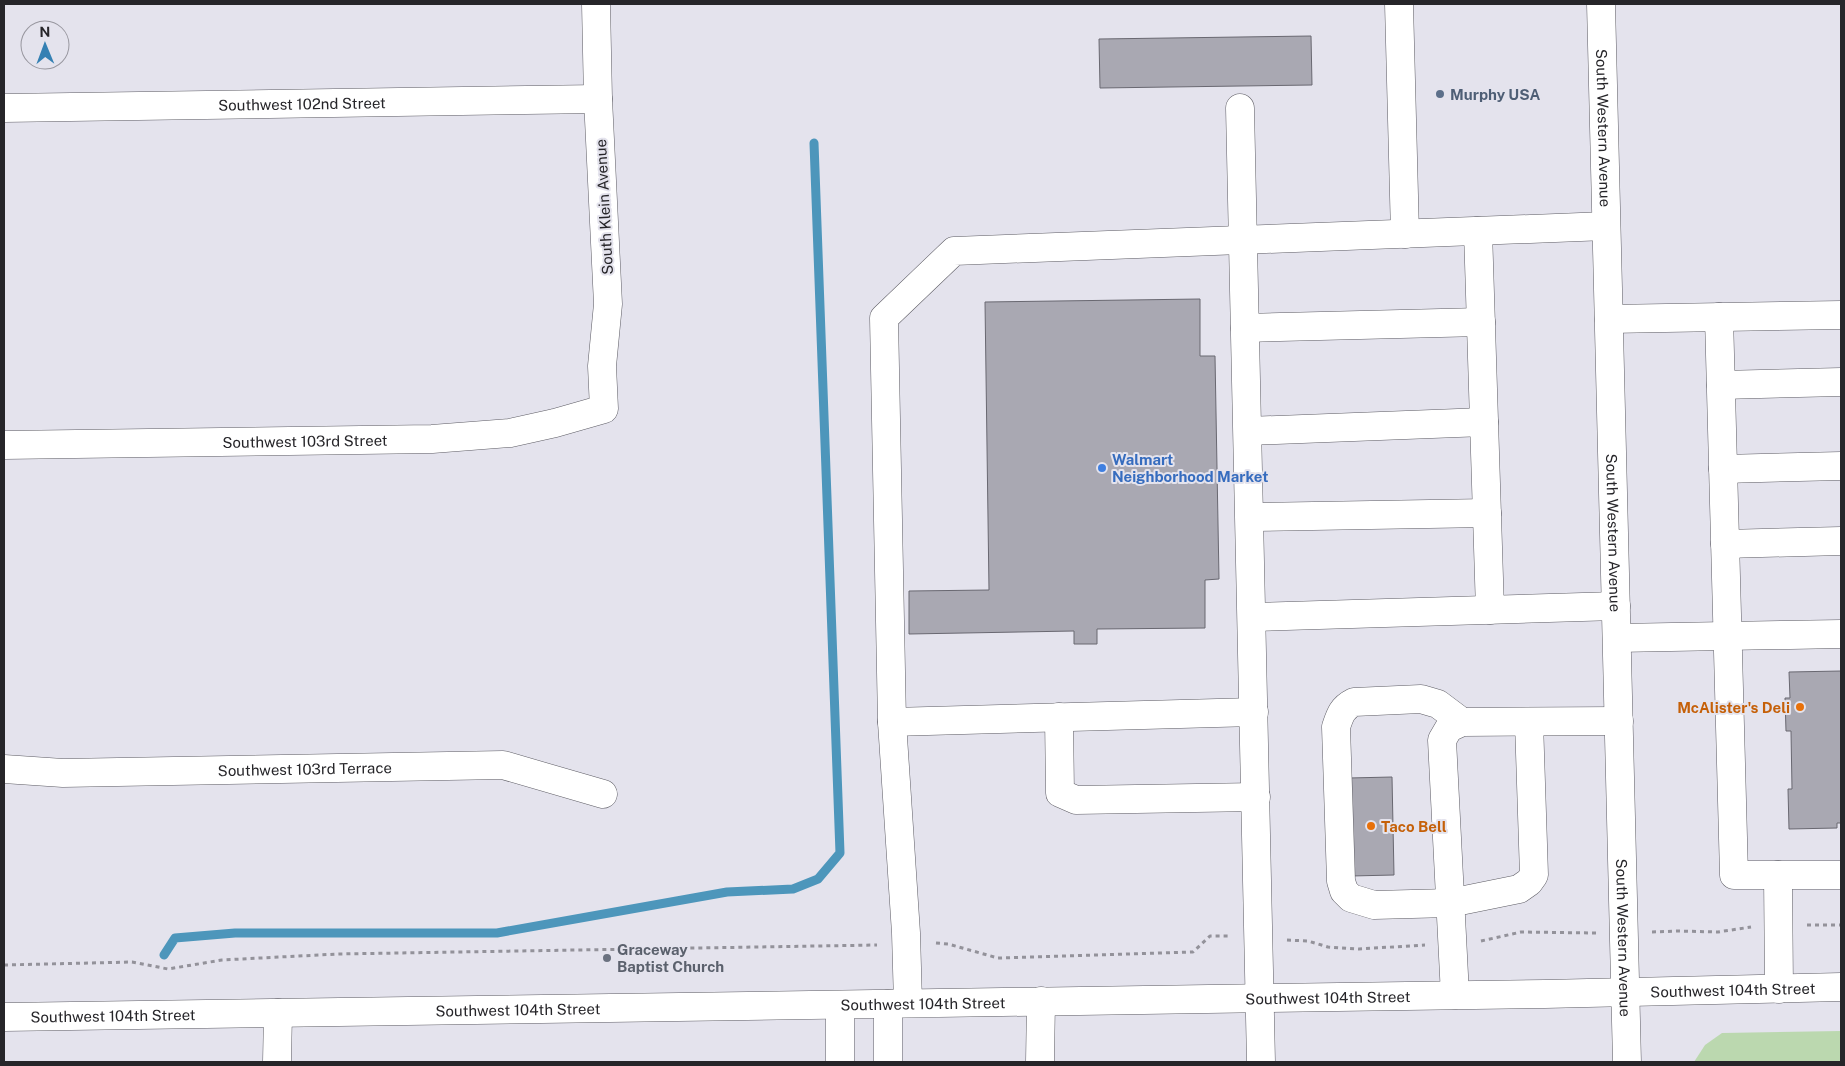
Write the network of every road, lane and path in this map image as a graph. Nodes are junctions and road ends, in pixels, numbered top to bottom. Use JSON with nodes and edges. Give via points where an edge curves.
{"nodes":[{"id":1,"x":596,"y":4,"type":"edge"},
{"id":2,"x":1419,"y":4,"type":"edge"},
{"id":3,"x":1601,"y":4,"type":"edge"},
{"id":4,"x":1399,"y":13,"type":"edge"},
{"id":5,"x":598,"y":99,"type":"junction"},
{"id":6,"x":4,"y":108,"type":"edge"},
{"id":7,"x":1240,"y":108,"type":"dead end"},
{"id":8,"x":1606,"y":226,"type":"junction"},
{"id":9,"x":1478,"y":231,"type":"junction"},
{"id":10,"x":1405,"y":234,"type":"junction"},
{"id":11,"x":1243,"y":240,"type":"junction"},
{"id":12,"x":1841,"y":315,"type":"edge"},
{"id":13,"x":1719,"y":317,"type":"junction"},
{"id":14,"x":1609,"y":319,"type":"junction"},
{"id":15,"x":1481,"y":322,"type":"junction"},
{"id":16,"x":1245,"y":328,"type":"junction"},
{"id":17,"x":1841,"y":382,"type":"edge"},
{"id":18,"x":1721,"y":386,"type":"junction"},
{"id":19,"x":604,"y":409,"type":"joint"},
{"id":20,"x":1484,"y":422,"type":"junction"},
{"id":21,"x":1248,"y":432,"type":"junction"},
{"id":22,"x":4,"y":446,"type":"edge"},
{"id":23,"x":1841,"y":466,"type":"edge"},
{"id":24,"x":1723,"y":469,"type":"junction"},
{"id":25,"x":1487,"y":513,"type":"junction"},
{"id":26,"x":1250,"y":517,"type":"junction"},
{"id":27,"x":1841,"y":541,"type":"edge"},
{"id":28,"x":1725,"y":544,"type":"junction"},
{"id":29,"x":1616,"y":606,"type":"junction"},
{"id":30,"x":1490,"y":610,"type":"junction"},
{"id":31,"x":1252,"y":617,"type":"junction"},
{"id":32,"x":1841,"y":634,"type":"edge"},
{"id":33,"x":1728,"y":637,"type":"junction"},
{"id":34,"x":1617,"y":638,"type":"junction"},
{"id":35,"x":1254,"y":712,"type":"junction"},
{"id":36,"x":1059,"y":718,"type":"junction"},
{"id":37,"x":1619,"y":721,"type":"junction"},
{"id":38,"x":892,"y":722,"type":"junction"},
{"id":39,"x":1462,"y":722,"type":"junction"},
{"id":40,"x":1529,"y":722,"type":"junction"},
{"id":41,"x":4,"y":770,"type":"edge"},
{"id":42,"x":603,"y":794,"type":"dead end"},
{"id":43,"x":1256,"y":797,"type":"junction"},
{"id":44,"x":1841,"y":875,"type":"edge"},
{"id":45,"x":1778,"y":876,"type":"junction"},
{"id":46,"x":1450,"y":903,"type":"junction"},
{"id":47,"x":1841,"y":987,"type":"edge"},
{"id":48,"x":1779,"y":989,"type":"junction"},
{"id":49,"x":1625,"y":992,"type":"junction"},
{"id":50,"x":1455,"y":995,"type":"junction"},
{"id":51,"x":1261,"y":998,"type":"junction"},
{"id":52,"x":1041,"y":1001,"type":"junction"},
{"id":53,"x":840,"y":1004,"type":"junction"},
{"id":54,"x":898,"y":1004,"type":"junction"},
{"id":55,"x":278,"y":1013,"type":"junction"},
{"id":56,"x":4,"y":1017,"type":"edge"},
{"id":57,"x":277,"y":1062,"type":"edge"},
{"id":58,"x":840,"y":1062,"type":"edge"},
{"id":59,"x":888,"y":1062,"type":"edge"},
{"id":60,"x":1040,"y":1062,"type":"edge"},
{"id":61,"x":1261,"y":1062,"type":"edge"},
{"id":62,"x":1627,"y":1062,"type":"edge"}],
"edges":[{"from":1,"to":5,"type":"main road","name":"South Klein Avenue"},
{"from":2,"to":4,"type":"main road"},
{"from":3,"to":8,"type":"main road","name":"South Western Avenue"},
{"from":4,"to":10,"type":"main road"},
{"from":5,"to":6,"type":"main road","name":"Southwest 102nd Street"},
{"from":5,"to":19,"type":"main road","name":"South Klein Avenue","via":[[608,304],[602,366]]},
{"from":7,"to":11,"type":"main road"},
{"from":8,"to":9,"type":"main road"},
{"from":8,"to":14,"type":"main road","name":"South Western Avenue"},
{"from":9,"to":10,"type":"main road"},
{"from":9,"to":15,"type":"main road"},
{"from":10,"to":11,"type":"main road"},
{"from":11,"to":16,"type":"main road"},
{"from":11,"to":38,"type":"main road","via":[[954,251],[884,318]]},
{"from":12,"to":13,"type":"main road"},
{"from":13,"to":14,"type":"main road"},
{"from":13,"to":18,"type":"main road"},
{"from":14,"to":29,"type":"main road","name":"South Western Avenue"},
{"from":15,"to":16,"type":"main road"},
{"from":15,"to":20,"type":"main road"},
{"from":16,"to":21,"type":"main road"},
{"from":17,"to":18,"type":"main road"},
{"from":18,"to":24,"type":"main road"},
{"from":19,"to":22,"type":"main road","name":"Southwest 103rd Street","via":[[510,433],[432,439]]},
{"from":20,"to":21,"type":"main road"},
{"from":20,"to":25,"type":"main road"},
{"from":21,"to":26,"type":"main road"},
{"from":23,"to":24,"type":"main road"},
{"from":24,"to":28,"type":"main road"},
{"from":25,"to":26,"type":"main road"},
{"from":25,"to":30,"type":"main road"},
{"from":26,"to":31,"type":"main road"},
{"from":27,"to":28,"type":"main road"},
{"from":28,"to":33,"type":"main road"},
{"from":29,"to":30,"type":"main road"},
{"from":29,"to":34,"type":"main road","name":"South Western Avenue"},
{"from":30,"to":31,"type":"main road"},
{"from":31,"to":35,"type":"main road"},
{"from":32,"to":33,"type":"main road"},
{"from":33,"to":34,"type":"main road"},
{"from":33,"to":45,"type":"main road","via":[[1734,875]]},
{"from":34,"to":37,"type":"main road","name":"South Western Avenue"},
{"from":35,"to":36,"type":"main road"},
{"from":35,"to":43,"type":"main road"},
{"from":36,"to":38,"type":"main road"},
{"from":36,"to":43,"type":"main road","via":[[1060,793],[1076,800]]},
{"from":37,"to":40,"type":"main road"},
{"from":37,"to":49,"type":"main road","name":"South Western Avenue"},
{"from":38,"to":54,"type":"main road","via":[[906,938]]},
{"from":39,"to":40,"type":"main road"},
{"from":39,"to":46,"type":"main road","via":[[1449,728],[1442,740]]},
{"from":39,"to":46,"type":"main road","via":[[1438,704],[1421,699],[1354,702],[1340,714],[1336,727],[1341,881],[1344,891],[1351,898],[1374,905]]},
{"from":40,"to":46,"type":"main road","via":[[1534,875],[1519,889]]},
{"from":41,"to":42,"type":"main road","name":"Southwest 103rd Terrace","via":[[63,773],[503,765]]},
{"from":43,"to":51,"type":"main road"},
{"from":44,"to":45,"type":"main road"},
{"from":45,"to":48,"type":"main road"},
{"from":46,"to":50,"type":"main road"},
{"from":47,"to":48,"type":"main road","name":"Southwest 104th Street"},
{"from":48,"to":49,"type":"main road","name":"Southwest 104th Street"},
{"from":49,"to":50,"type":"main road","name":"Southwest 104th Street"},
{"from":49,"to":62,"type":"main road","name":"South Western Avenue"},
{"from":50,"to":51,"type":"main road","name":"Southwest 104th Street"},
{"from":51,"to":52,"type":"main road","name":"Southwest 104th Street"},
{"from":51,"to":61,"type":"main road"},
{"from":52,"to":54,"type":"main road","name":"Southwest 104th Street"},
{"from":52,"to":60,"type":"main road"},
{"from":53,"to":54,"type":"main road","name":"Southwest 104th Street"},
{"from":53,"to":55,"type":"main road","name":"Southwest 104th Street"},
{"from":53,"to":58,"type":"main road"},
{"from":54,"to":59,"type":"main road"},
{"from":55,"to":56,"type":"main road","name":"Southwest 104th Street"},
{"from":55,"to":57,"type":"main road"}]}
